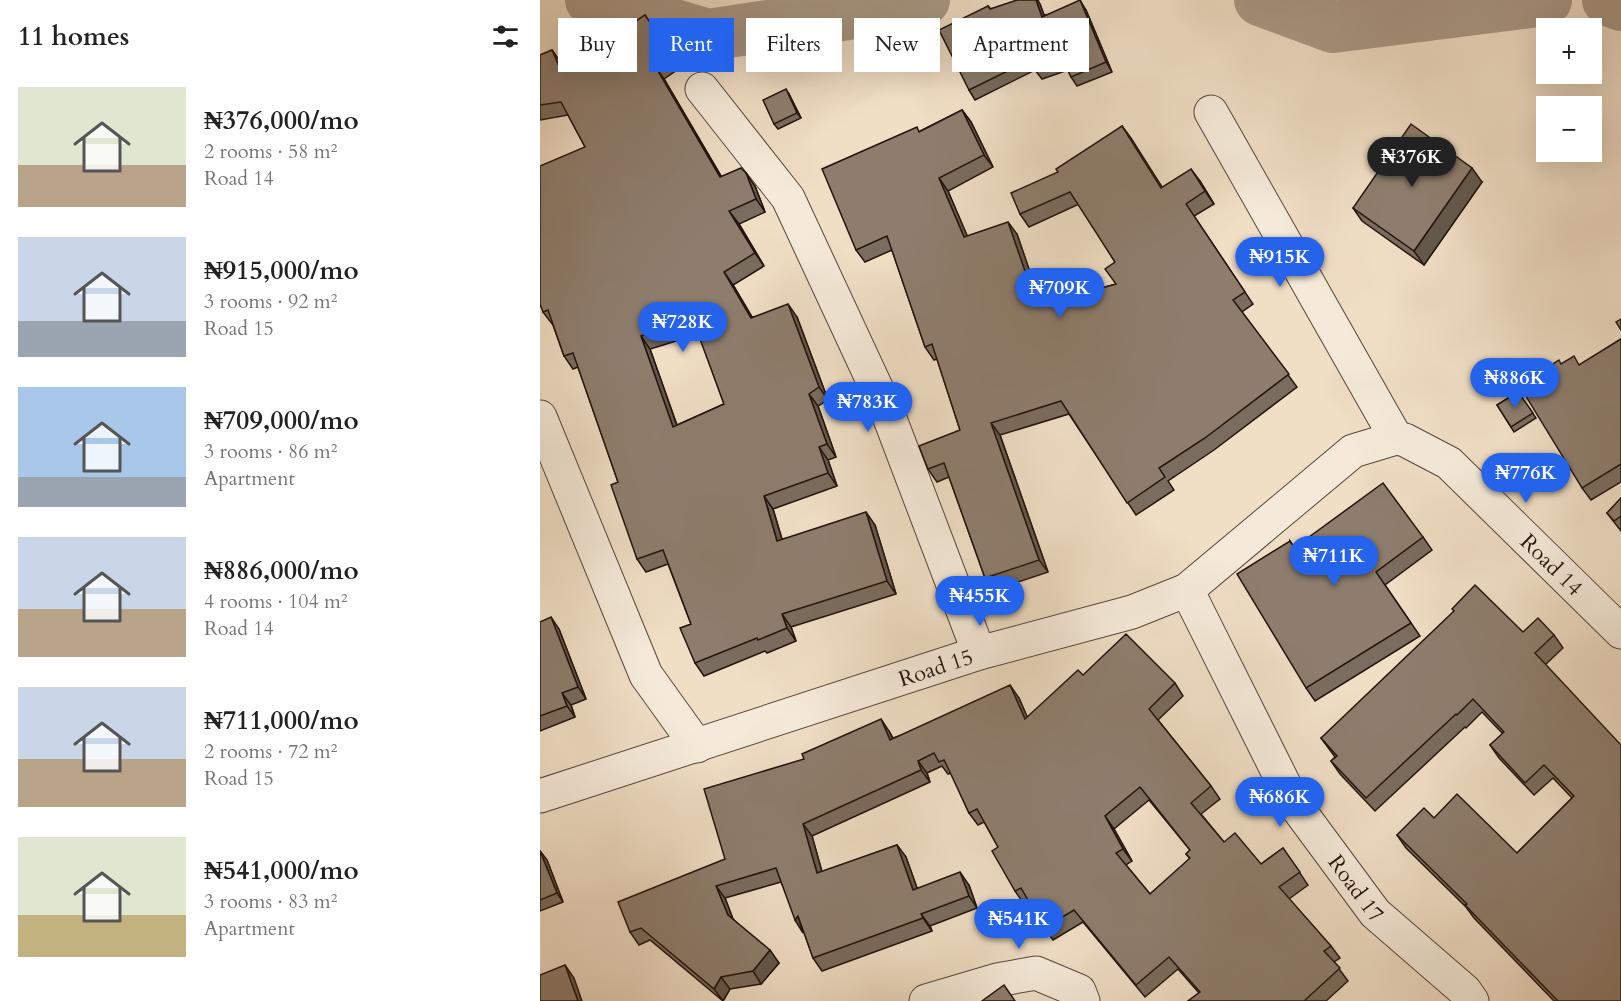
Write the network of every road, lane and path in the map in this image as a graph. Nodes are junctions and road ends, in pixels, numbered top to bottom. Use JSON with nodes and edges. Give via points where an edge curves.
{"nodes":[{"id":1,"x":702,"y":89,"type":"dead end"},
{"id":2,"x":1211,"y":112,"type":"dead end"},
{"id":3,"x":540,"y":417,"type":"edge"},
{"id":4,"x":1396,"y":438,"type":"junction"},
{"id":5,"x":1187,"y":590,"type":"junction"},
{"id":6,"x":1621,"y":632,"type":"edge"},
{"id":7,"x":979,"y":654,"type":"junction"},
{"id":8,"x":697,"y":746,"type":"junction"},
{"id":9,"x":540,"y":796,"type":"edge"},
{"id":10,"x":1463,"y":998,"type":"edge"},
{"id":11,"x":926,"y":1001,"type":"edge"},
{"id":12,"x":1083,"y":1001,"type":"edge"}],
"edges":[{"from":1,"to":7,"type":"street","via":[[788,198],[887,411]]},
{"from":2,"to":4,"type":"street"},
{"from":3,"to":8,"type":"street","via":[[646,675]]},
{"from":4,"to":5,"type":"street","name":"Road 15","via":[[1353,451]]},
{"from":4,"to":6,"type":"street","name":"Road 14","via":[[1449,463]]},
{"from":5,"to":7,"type":"street","name":"Road 15","via":[[1132,612]]},
{"from":5,"to":10,"type":"street","name":"Road 17","via":[[1293,802],[1375,913]]},
{"from":7,"to":8,"type":"street","name":"Road 15"},
{"from":8,"to":9,"type":"street","name":"Road 15"},
{"from":11,"to":12,"type":"street","via":[[1036,973],[1079,991]]}]}
